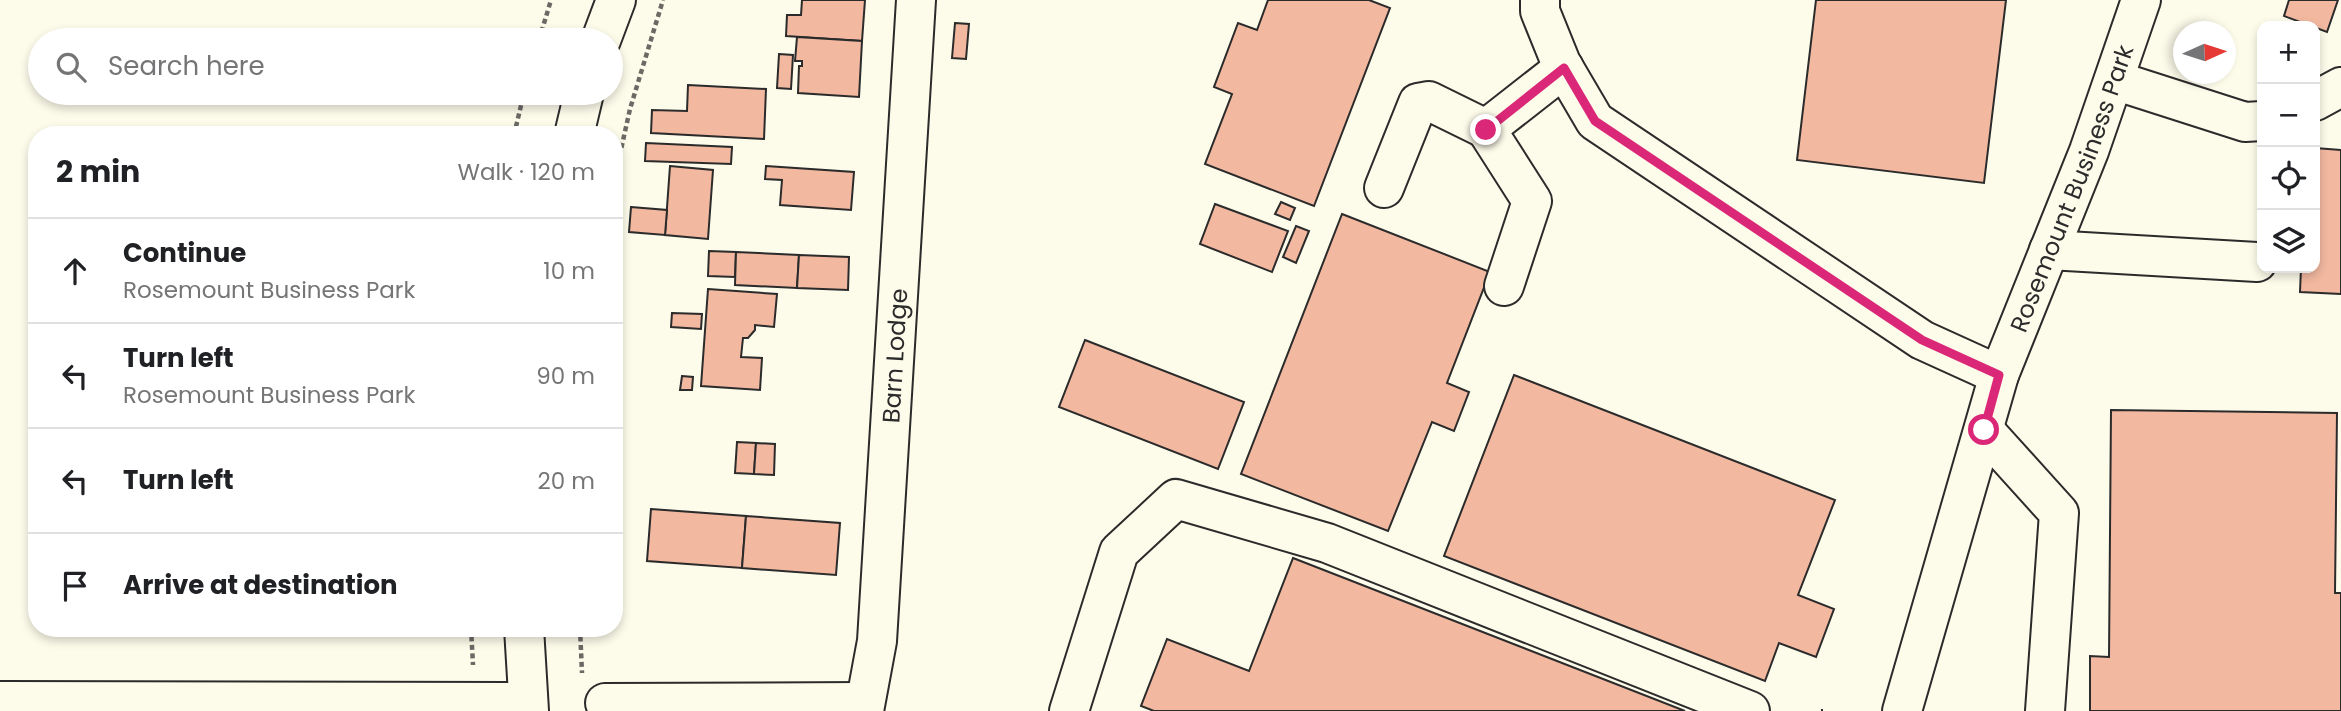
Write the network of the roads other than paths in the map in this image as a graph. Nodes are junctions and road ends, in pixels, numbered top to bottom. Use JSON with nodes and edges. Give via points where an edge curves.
{"nodes":[{"id":1,"x":616,"y":0,"type":"edge"},
{"id":2,"x":916,"y":0,"type":"edge"},
{"id":3,"x":1540,"y":0,"type":"edge"},
{"id":4,"x":2141,"y":0,"type":"edge"},
{"id":5,"x":606,"y":28,"type":"edge"},
{"id":6,"x":1564,"y":68,"type":"junction"},
{"id":7,"x":2114,"y":80,"type":"junction"},
{"id":8,"x":2341,"y":87,"type":"edge"},
{"id":9,"x":2320,"y":98,"type":"edge"},
{"id":10,"x":581,"y":105,"type":"edge"},
{"id":11,"x":2257,"y":121,"type":"edge"},
{"id":12,"x":576,"y":126,"type":"edge"},
{"id":13,"x":1486,"y":130,"type":"junction"},
{"id":14,"x":1384,"y":188,"type":"dead end"},
{"id":15,"x":2049,"y":250,"type":"junction"},
{"id":16,"x":2257,"y":262,"type":"dead end"},
{"id":17,"x":1504,"y":286,"type":"dead end"},
{"id":18,"x":1999,"y":375,"type":"junction"},
{"id":19,"x":1984,"y":430,"type":"junction"},
{"id":20,"x":524,"y":637,"type":"edge"},
{"id":21,"x":0,"y":701,"type":"edge"},
{"id":22,"x":605,"y":703,"type":"dead end"},
{"id":23,"x":528,"y":707,"type":"edge"},
{"id":24,"x":864,"y":707,"type":"edge"},
{"id":25,"x":1069,"y":711,"type":"edge"},
{"id":26,"x":1750,"y":711,"type":"edge"},
{"id":27,"x":1902,"y":711,"type":"edge"},
{"id":28,"x":2045,"y":711,"type":"edge"}],
"edges":[{"from":1,"to":5,"type":"street"},
{"from":2,"to":24,"type":"street","name":"Barn Lodge","via":[[877,641]]},
{"from":3,"to":6,"type":"street","via":[[1540,11]]},
{"from":4,"to":7,"type":"street","name":"Rosemount Business Park"},
{"from":6,"to":13,"type":"street"},
{"from":6,"to":18,"type":"street","via":[[1595,121],[1922,340]]},
{"from":7,"to":11,"type":"street","via":[[2245,122]]},
{"from":7,"to":15,"type":"street","name":"Rosemount Business Park"},
{"from":8,"to":9,"type":"street"},
{"from":10,"to":12,"type":"street"},
{"from":13,"to":14,"type":"street","via":[[1429,101],[1418,103]]},
{"from":13,"to":17,"type":"street","via":[[1532,201]]},
{"from":15,"to":16,"type":"street"},
{"from":15,"to":18,"type":"street","name":"Rosemount Business Park"},
{"from":18,"to":19,"type":"street","name":"Rosemount Business Park"},
{"from":19,"to":27,"type":"street","name":"Rosemount Business Park"},
{"from":19,"to":28,"type":"street","via":[[2059,513]]},
{"from":20,"to":23,"type":"street"},
{"from":21,"to":23,"type":"street"},
{"from":22,"to":24,"type":"street"},
{"from":25,"to":26,"type":"street","via":[[1119,552],[1176,499],[1327,543]]}]}
